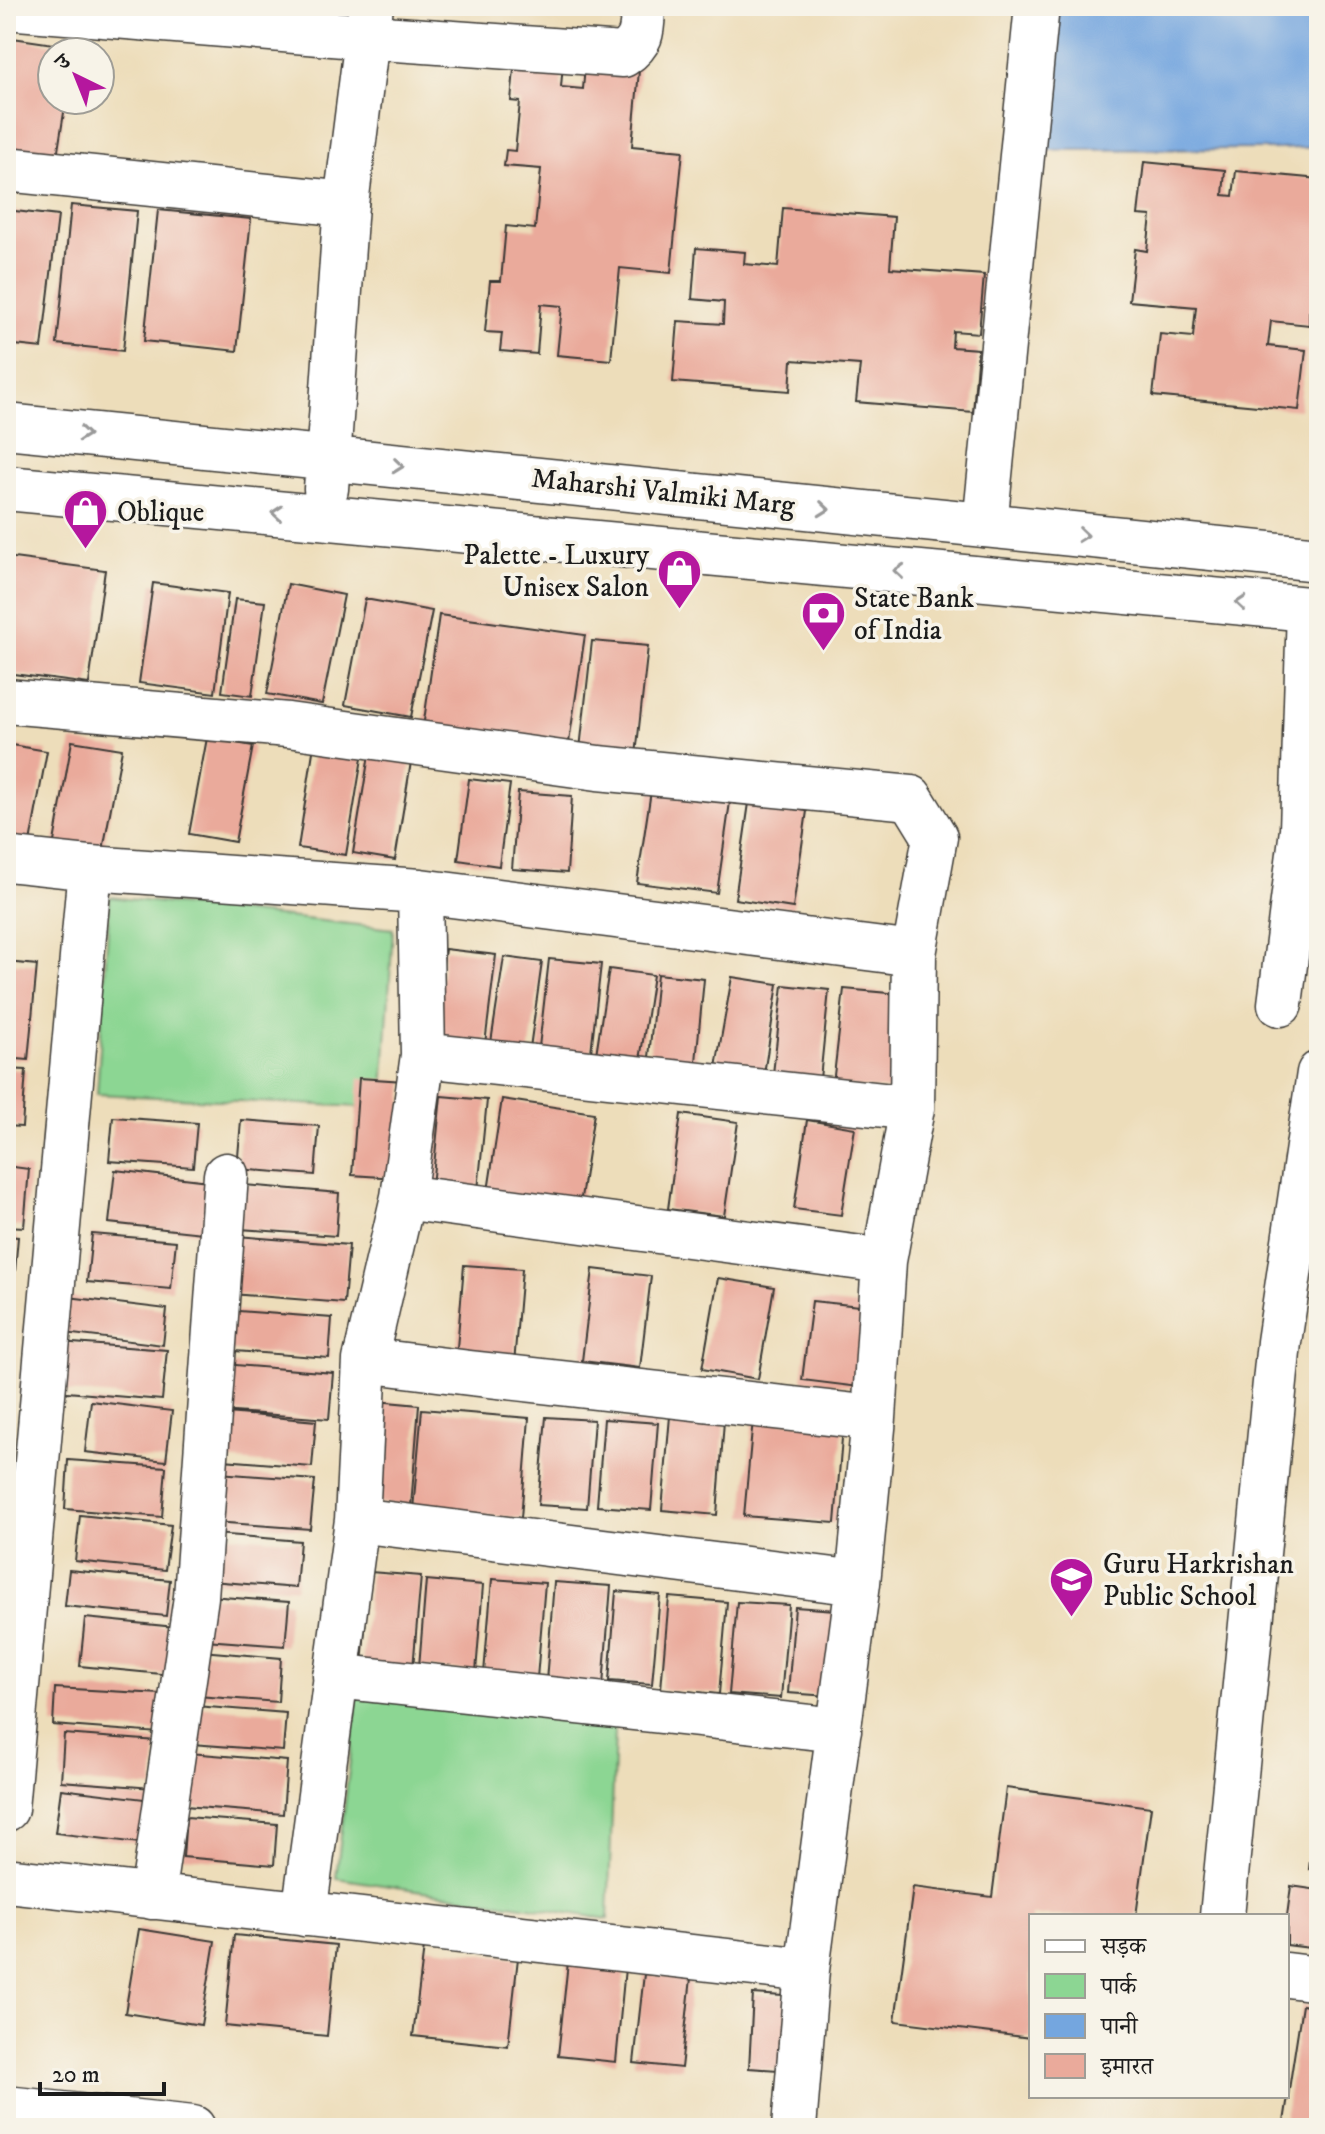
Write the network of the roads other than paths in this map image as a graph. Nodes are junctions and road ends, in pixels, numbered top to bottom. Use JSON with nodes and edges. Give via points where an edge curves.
{"nodes":[{"id":1,"x":643,"y":6,"type":"edge"},
{"id":2,"x":1037,"y":6,"type":"edge"},
{"id":3,"x":6,"y":7,"type":"edge"},
{"id":4,"x":130,"y":12,"type":"edge"},
{"id":5,"x":369,"y":22,"type":"edge"},
{"id":6,"x":6,"y":169,"type":"edge"},
{"id":7,"x":346,"y":204,"type":"junction"},
{"id":8,"x":6,"y":426,"type":"edge"},
{"id":9,"x":329,"y":459,"type":"junction"},
{"id":10,"x":6,"y":488,"type":"edge"},
{"id":11,"x":323,"y":518,"type":"junction"},
{"id":12,"x":985,"y":525,"type":"junction"},
{"id":13,"x":1319,"y":559,"type":"edge"},
{"id":14,"x":1314,"y":610,"type":"edge"},
{"id":15,"x":6,"y":701,"type":"edge"},
{"id":16,"x":6,"y":859,"type":"edge"},
{"id":17,"x":90,"y":868,"type":"junction"},
{"id":18,"x":420,"y":891,"type":"junction"},
{"id":19,"x":914,"y":954,"type":"junction"},
{"id":20,"x":1280,"y":1004,"type":"dead end"},
{"id":21,"x":423,"y":1055,"type":"junction"},
{"id":22,"x":1319,"y":1073,"type":"edge"},
{"id":23,"x":912,"y":1108,"type":"junction"},
{"id":24,"x":226,"y":1175,"type":"dead end"},
{"id":25,"x":403,"y":1197,"type":"junction"},
{"id":26,"x":884,"y":1261,"type":"junction"},
{"id":27,"x":365,"y":1360,"type":"junction"},
{"id":28,"x":874,"y":1418,"type":"junction"},
{"id":29,"x":357,"y":1520,"type":"junction"},
{"id":30,"x":858,"y":1583,"type":"junction"},
{"id":31,"x":335,"y":1676,"type":"junction"},
{"id":32,"x":839,"y":1730,"type":"junction"},
{"id":33,"x":6,"y":1809,"type":"edge"},
{"id":34,"x":6,"y":1880,"type":"edge"},
{"id":35,"x":152,"y":1897,"type":"junction"},
{"id":36,"x":304,"y":1914,"type":"junction"},
{"id":37,"x":1222,"y":1914,"type":"edge"},
{"id":38,"x":807,"y":1970,"type":"junction"},
{"id":39,"x":1289,"y":1975,"type":"edge"},
{"id":40,"x":1319,"y":1979,"type":"edge"},
{"id":41,"x":6,"y":2108,"type":"edge"},
{"id":42,"x":193,"y":2128,"type":"edge"},
{"id":43,"x":794,"y":2128,"type":"edge"}],
"edges":[{"from":1,"to":5,"type":"street","via":[[641,34],[623,55]]},
{"from":2,"to":12,"type":"street"},
{"from":3,"to":4,"type":"street"},
{"from":4,"to":5,"type":"street"},
{"from":5,"to":7,"type":"street"},
{"from":6,"to":7,"type":"street"},
{"from":7,"to":9,"type":"street"},
{"from":8,"to":9,"type":"street","name":"Maharshi Valmiki Marg","one_way":true},
{"from":9,"to":11,"type":"street"},
{"from":9,"to":12,"type":"street","name":"Maharshi Valmiki Marg","one_way":true},
{"from":11,"to":10,"type":"street","name":"Maharshi Valmiki Marg","one_way":true},
{"from":14,"to":11,"type":"street","name":"Maharshi Valmiki Marg","one_way":true},
{"from":12,"to":13,"type":"street","name":"Maharshi Valmiki Marg","one_way":true},
{"from":14,"to":20,"type":"street","via":[[1302,830]]},
{"from":15,"to":19,"type":"street","via":[[288,725],[598,768],[911,798],[935,837]]},
{"from":16,"to":17,"type":"street"},
{"from":17,"to":18,"type":"street"},
{"from":17,"to":33,"type":"street"},
{"from":18,"to":19,"type":"street"},
{"from":18,"to":21,"type":"street"},
{"from":19,"to":23,"type":"street"},
{"from":21,"to":23,"type":"street"},
{"from":21,"to":25,"type":"street"},
{"from":22,"to":37,"type":"street","via":[[1279,1342]]},
{"from":23,"to":26,"type":"street"},
{"from":24,"to":35,"type":"street","via":[[196,1597]]},
{"from":25,"to":26,"type":"street"},
{"from":25,"to":27,"type":"street"},
{"from":26,"to":28,"type":"street"},
{"from":27,"to":28,"type":"street"},
{"from":27,"to":29,"type":"street"},
{"from":28,"to":30,"type":"street"},
{"from":29,"to":30,"type":"street"},
{"from":29,"to":31,"type":"street"},
{"from":30,"to":32,"type":"street"},
{"from":31,"to":32,"type":"street"},
{"from":31,"to":36,"type":"street"},
{"from":32,"to":38,"type":"street"},
{"from":34,"to":35,"type":"street"},
{"from":35,"to":36,"type":"street"},
{"from":36,"to":38,"type":"street"},
{"from":38,"to":43,"type":"street"},
{"from":39,"to":40,"type":"street"},
{"from":41,"to":42,"type":"street"}]}
